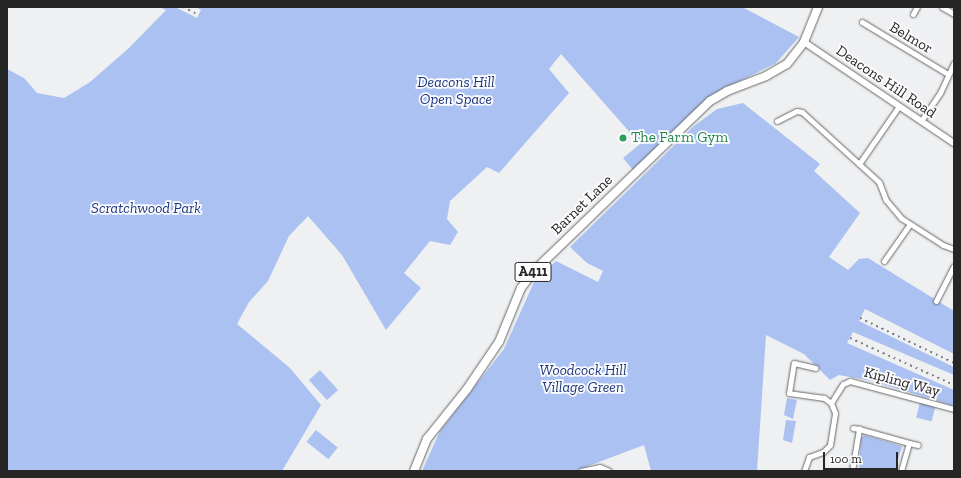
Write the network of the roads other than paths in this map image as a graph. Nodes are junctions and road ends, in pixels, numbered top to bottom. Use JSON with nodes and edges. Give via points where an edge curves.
{"nodes":[{"id":1,"x":818,"y":7,"type":"edge"},
{"id":2,"x":917,"y":7,"type":"edge"},
{"id":3,"x":942,"y":7,"type":"edge"},
{"id":4,"x":913,"y":14,"type":"dead end"},
{"id":5,"x":954,"y":14,"type":"edge"},
{"id":6,"x":862,"y":22,"type":"dead end"},
{"id":7,"x":804,"y":42,"type":"junction"},
{"id":8,"x":954,"y":63,"type":"edge"},
{"id":9,"x":948,"y":74,"type":"junction"},
{"id":10,"x":899,"y":106,"type":"junction"},
{"id":11,"x":776,"y":121,"type":"dead end"},
{"id":12,"x":921,"y":121,"type":"junction"},
{"id":13,"x":954,"y":143,"type":"edge"},
{"id":14,"x":859,"y":164,"type":"junction"},
{"id":15,"x":910,"y":224,"type":"junction"},
{"id":16,"x":954,"y":249,"type":"edge"},
{"id":17,"x":884,"y":261,"type":"dead end"},
{"id":18,"x":954,"y":266,"type":"edge"},
{"id":19,"x":936,"y":300,"type":"dead end"},
{"id":20,"x":815,"y":368,"type":"dead end"},
{"id":21,"x":831,"y":403,"type":"junction"},
{"id":22,"x":954,"y":409,"type":"edge"},
{"id":23,"x":853,"y":428,"type":"dead end"},
{"id":24,"x":860,"y":429,"type":"junction"},
{"id":25,"x":909,"y":443,"type":"junction"},
{"id":26,"x":918,"y":445,"type":"dead end"},
{"id":27,"x":414,"y":471,"type":"edge"},
{"id":28,"x":581,"y":471,"type":"edge"},
{"id":29,"x":609,"y":471,"type":"edge"},
{"id":30,"x":804,"y":471,"type":"edge"},
{"id":31,"x":852,"y":471,"type":"edge"},
{"id":32,"x":901,"y":471,"type":"edge"}],
"edges":[{"from":1,"to":7,"type":"main road","name":"Barnet Lane","number":"A411"},
{"from":2,"to":4,"type":"street"},
{"from":3,"to":5,"type":"street"},
{"from":6,"to":9,"type":"street","name":"Belmor"},
{"from":7,"to":10,"type":"street","name":"Deacons Hill Road"},
{"from":7,"to":27,"type":"main road","name":"Barnet Lane","number":"A411","via":[[794,56],[777,71],[727,91],[710,101],[535,270],[521,288],[499,342],[467,389],[427,439]]},
{"from":8,"to":9,"type":"street"},
{"from":9,"to":12,"type":"street","via":[[940,93]]},
{"from":10,"to":12,"type":"street","name":"Deacons Hill Road"},
{"from":10,"to":14,"type":"street"},
{"from":11,"to":14,"type":"street","via":[[797,111],[802,112]]},
{"from":12,"to":13,"type":"street","name":"Deacons Hill Road"},
{"from":14,"to":15,"type":"street","via":[[879,182],[894,212]]},
{"from":15,"to":16,"type":"street"},
{"from":15,"to":17,"type":"street"},
{"from":18,"to":19,"type":"street"},
{"from":20,"to":21,"type":"street","via":[[794,363],[789,393],[824,398]]},
{"from":21,"to":22,"type":"street","name":"Kipling Way","via":[[843,384],[850,381]]},
{"from":21,"to":30,"type":"street","via":[[835,414],[830,445],[823,452],[809,457]]},
{"from":23,"to":24,"type":"street"},
{"from":24,"to":25,"type":"street"},
{"from":24,"to":31,"type":"street"},
{"from":25,"to":26,"type":"street"},
{"from":25,"to":32,"type":"street"},
{"from":28,"to":29,"type":"street","via":[[600,467]]}]}
